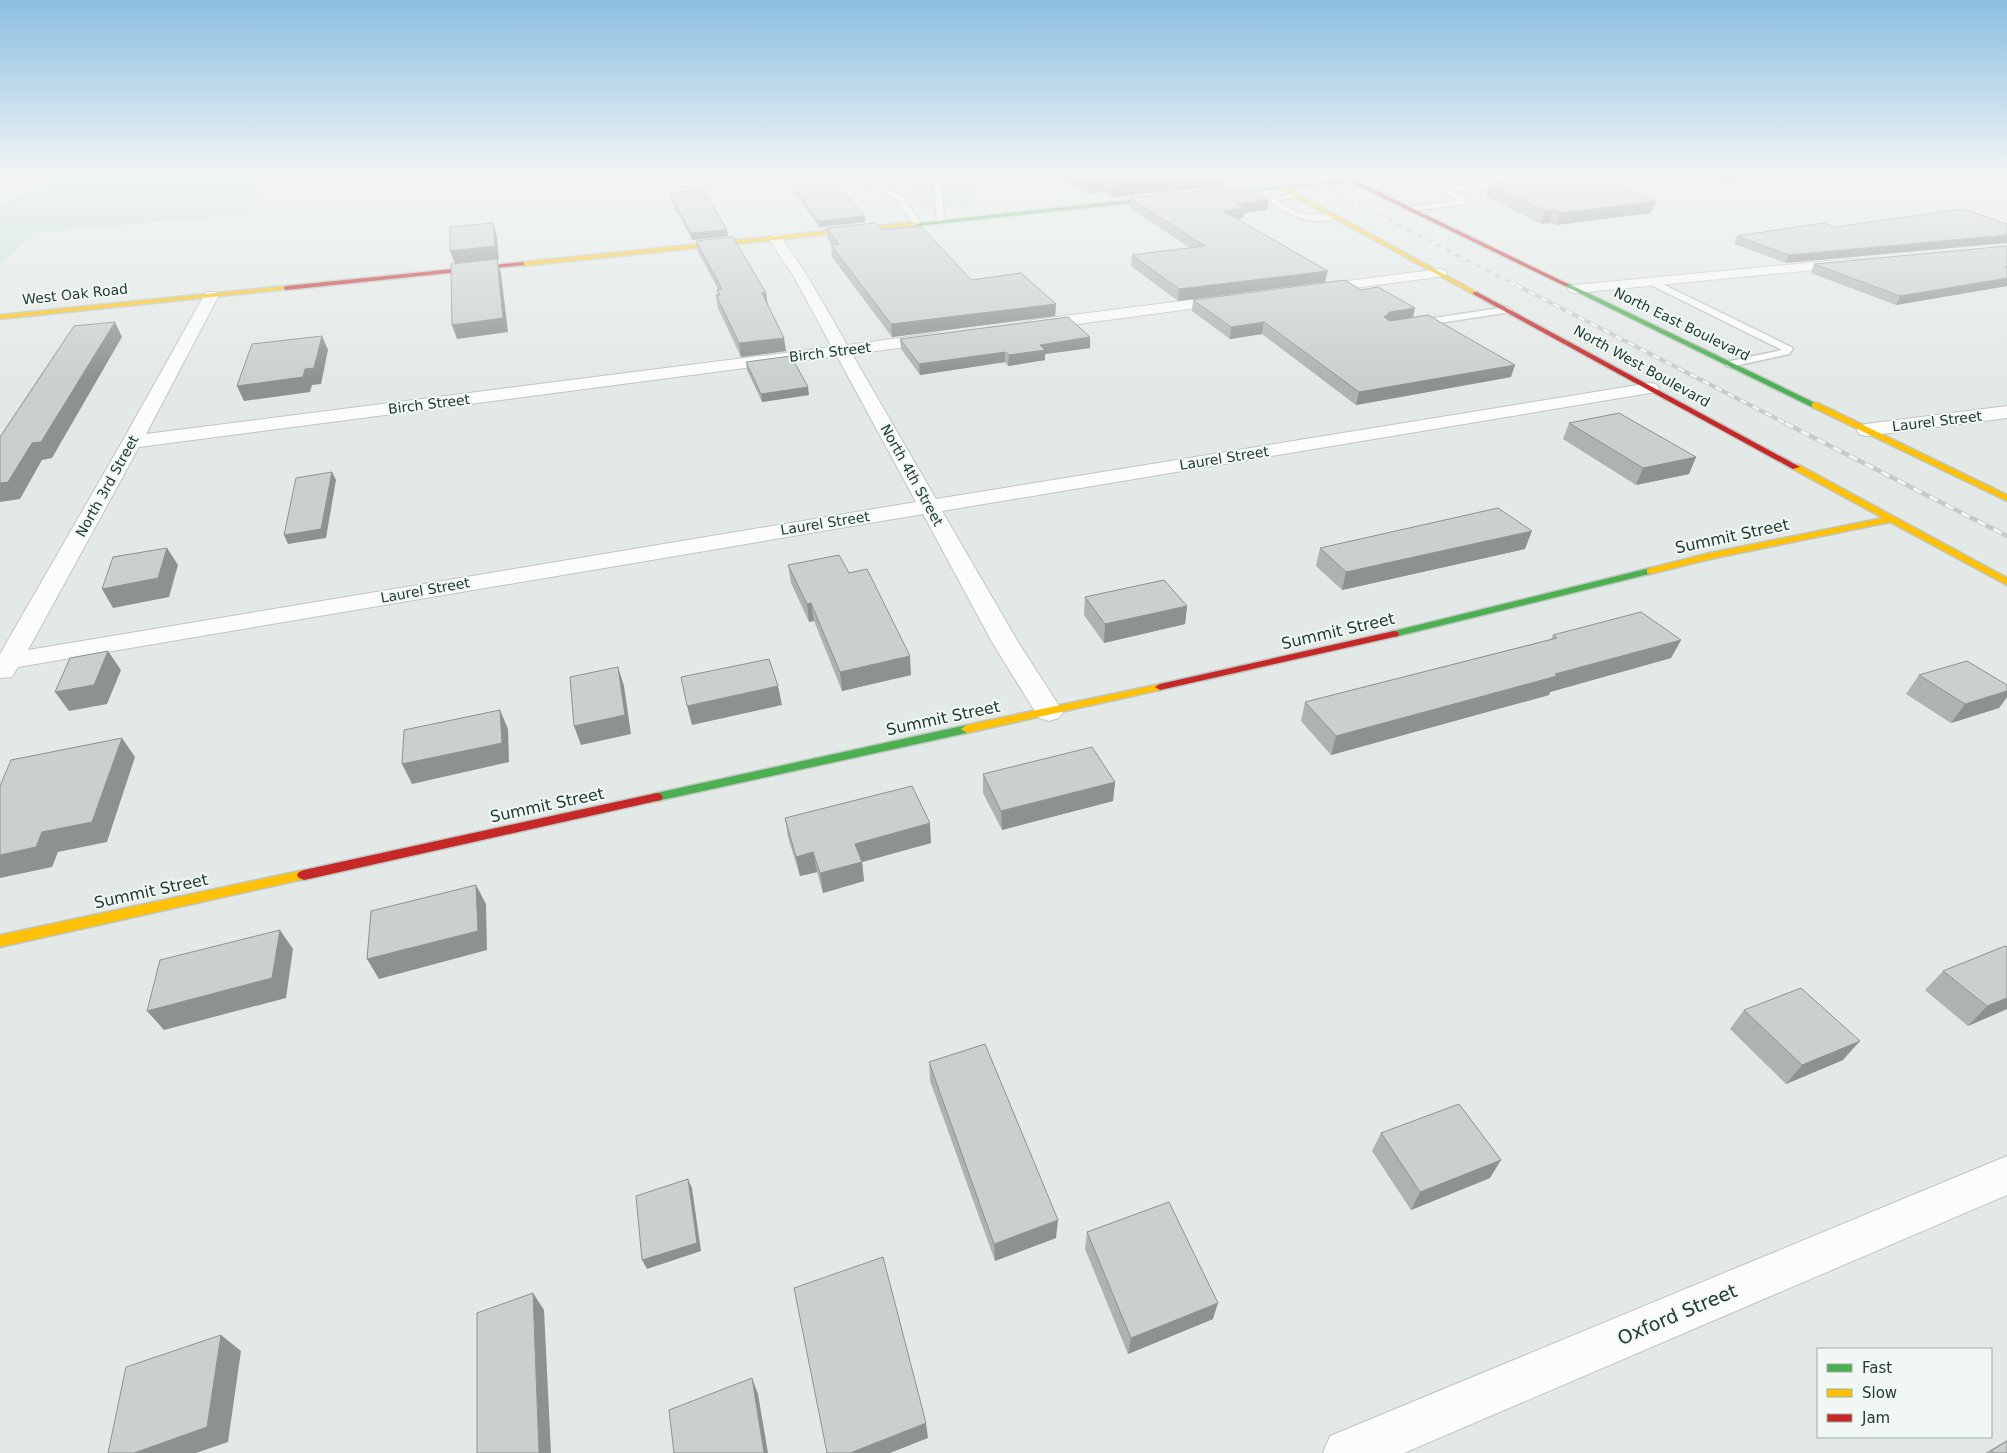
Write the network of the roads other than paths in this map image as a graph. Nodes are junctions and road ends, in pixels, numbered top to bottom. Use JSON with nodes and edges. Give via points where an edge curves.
{"nodes":[{"id":1,"x":708,"y":245,"type":"edge"},
{"id":2,"x":780,"y":245,"type":"edge"},
{"id":3,"x":1387,"y":245,"type":"edge"},
{"id":4,"x":1484,"y":245,"type":"edge"},
{"id":5,"x":1867,"y":262,"type":"edge"},
{"id":6,"x":1440,"y":274,"type":"junction"},
{"id":7,"x":1652,"y":282,"type":"junction"},
{"id":8,"x":1575,"y":289,"type":"junction"},
{"id":9,"x":1302,"y":291,"type":"edge"},
{"id":10,"x":211,"y":295,"type":"junction"},
{"id":11,"x":1244,"y":298,"type":"edge"},
{"id":12,"x":1507,"y":310,"type":"junction"},
{"id":13,"x":0,"y":317,"type":"edge"},
{"id":14,"x":1406,"y":325,"type":"edge"},
{"id":15,"x":1018,"y":327,"type":"edge"},
{"id":16,"x":950,"y":336,"type":"edge"},
{"id":17,"x":842,"y":350,"type":"junction"},
{"id":18,"x":1730,"y":364,"type":"junction"},
{"id":19,"x":1650,"y":388,"type":"junction"},
{"id":20,"x":2007,"y":412,"type":"edge"},
{"id":21,"x":1866,"y":430,"type":"junction"},
{"id":22,"x":132,"y":442,"type":"junction"},
{"id":23,"x":2007,"y":498,"type":"edge"},
{"id":24,"x":929,"y":506,"type":"junction"},
{"id":25,"x":1890,"y":519,"type":"junction"},
{"id":26,"x":2007,"y":582,"type":"edge"},
{"id":27,"x":3,"y":666,"type":"edge"},
{"id":28,"x":1049,"y":712,"type":"junction"},
{"id":29,"x":0,"y":941,"type":"edge"},
{"id":30,"x":2007,"y":1175,"type":"edge"},
{"id":31,"x":1347,"y":1453,"type":"edge"}],
"edges":[{"from":1,"to":10,"type":"street","name":"West Oak Road"},
{"from":2,"to":17,"type":"street","name":"North 4th Street"},
{"from":3,"to":6,"type":"street","name":"North West Boulevard"},
{"from":4,"to":8,"type":"street","name":"North East Boulevard"},
{"from":5,"to":7,"type":"street"},
{"from":6,"to":9,"type":"street"},
{"from":6,"to":12,"type":"street","name":"North West Boulevard"},
{"from":7,"to":8,"type":"street"},
{"from":7,"to":18,"type":"lane","via":[[1788,349]]},
{"from":8,"to":18,"type":"street","name":"North East Boulevard"},
{"from":10,"to":13,"type":"street","name":"West Oak Road"},
{"from":10,"to":22,"type":"street","name":"North 3rd Street"},
{"from":11,"to":15,"type":"street"},
{"from":12,"to":14,"type":"lane"},
{"from":12,"to":19,"type":"street","name":"North West Boulevard"},
{"from":16,"to":17,"type":"street","name":"Birch Street"},
{"from":17,"to":22,"type":"street","name":"Birch Street"},
{"from":17,"to":24,"type":"street","name":"North 4th Street"},
{"from":18,"to":21,"type":"street","name":"North East Boulevard"},
{"from":19,"to":24,"type":"street","name":"Laurel Street"},
{"from":19,"to":25,"type":"street","name":"North West Boulevard"},
{"from":20,"to":21,"type":"street","name":"Laurel Street"},
{"from":21,"to":23,"type":"street","name":"North East Boulevard"},
{"from":22,"to":27,"type":"street","name":"North 3rd Street"},
{"from":24,"to":27,"type":"street","name":"Laurel Street"},
{"from":24,"to":28,"type":"street","name":"North 4th Street"},
{"from":25,"to":26,"type":"street","name":"North West Boulevard"},
{"from":25,"to":28,"type":"street","name":"Summit Street","via":[[1710,556],[1307,655]]},
{"from":28,"to":29,"type":"street","name":"Summit Street"},
{"from":30,"to":31,"type":"street","name":"Oxford Street"}]}
